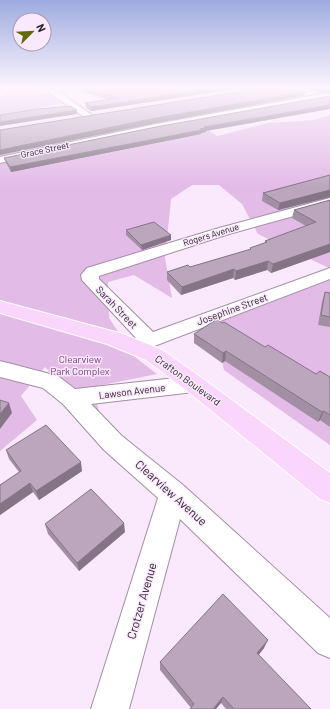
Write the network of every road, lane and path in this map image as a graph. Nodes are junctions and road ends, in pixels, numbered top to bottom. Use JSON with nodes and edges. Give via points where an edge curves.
{"nodes":[{"id":1,"x":189,"y":121,"type":"edge"},
{"id":2,"x":0,"y":160,"type":"edge"},
{"id":3,"x":330,"y":202,"type":"edge"},
{"id":4,"x":93,"y":272,"type":"joint"},
{"id":5,"x":330,"y":273,"type":"edge"},
{"id":6,"x":0,"y":307,"type":"edge"},
{"id":7,"x":142,"y":343,"type":"junction"},
{"id":8,"x":0,"y":369,"type":"edge"},
{"id":9,"x":194,"y":384,"type":"junction"},
{"id":10,"x":71,"y":398,"type":"junction"},
{"id":11,"x":330,"y":490,"type":"edge"},
{"id":12,"x":174,"y":494,"type":"junction"},
{"id":13,"x":330,"y":641,"type":"edge"},
{"id":14,"x":110,"y":709,"type":"edge"}],
"edges":[{"from":1,"to":2,"type":"street","name":"Grace Street"},
{"from":3,"to":4,"type":"street","name":"Rogers Avenue","via":[[224,231]]},
{"from":4,"to":7,"type":"street","name":"Sarah Street","via":[[90,275],[91,280]]},
{"from":5,"to":7,"type":"street","name":"Josephine Street"},
{"from":6,"to":7,"type":"main road","name":"Crafton Boulevard"},
{"from":7,"to":9,"type":"main road","name":"Crafton Boulevard"},
{"from":8,"to":10,"type":"street","name":"Clearview Avenue","via":[[50,382]]},
{"from":9,"to":10,"type":"street","name":"Lawson Avenue"},
{"from":9,"to":11,"type":"main road","name":"Crafton Boulevard"},
{"from":10,"to":12,"type":"street","name":"Clearview Avenue","via":[[113,443]]},
{"from":12,"to":13,"type":"street","name":"Clearview Avenue"},
{"from":12,"to":14,"type":"street","name":"Crotzer Avenue"}]}
